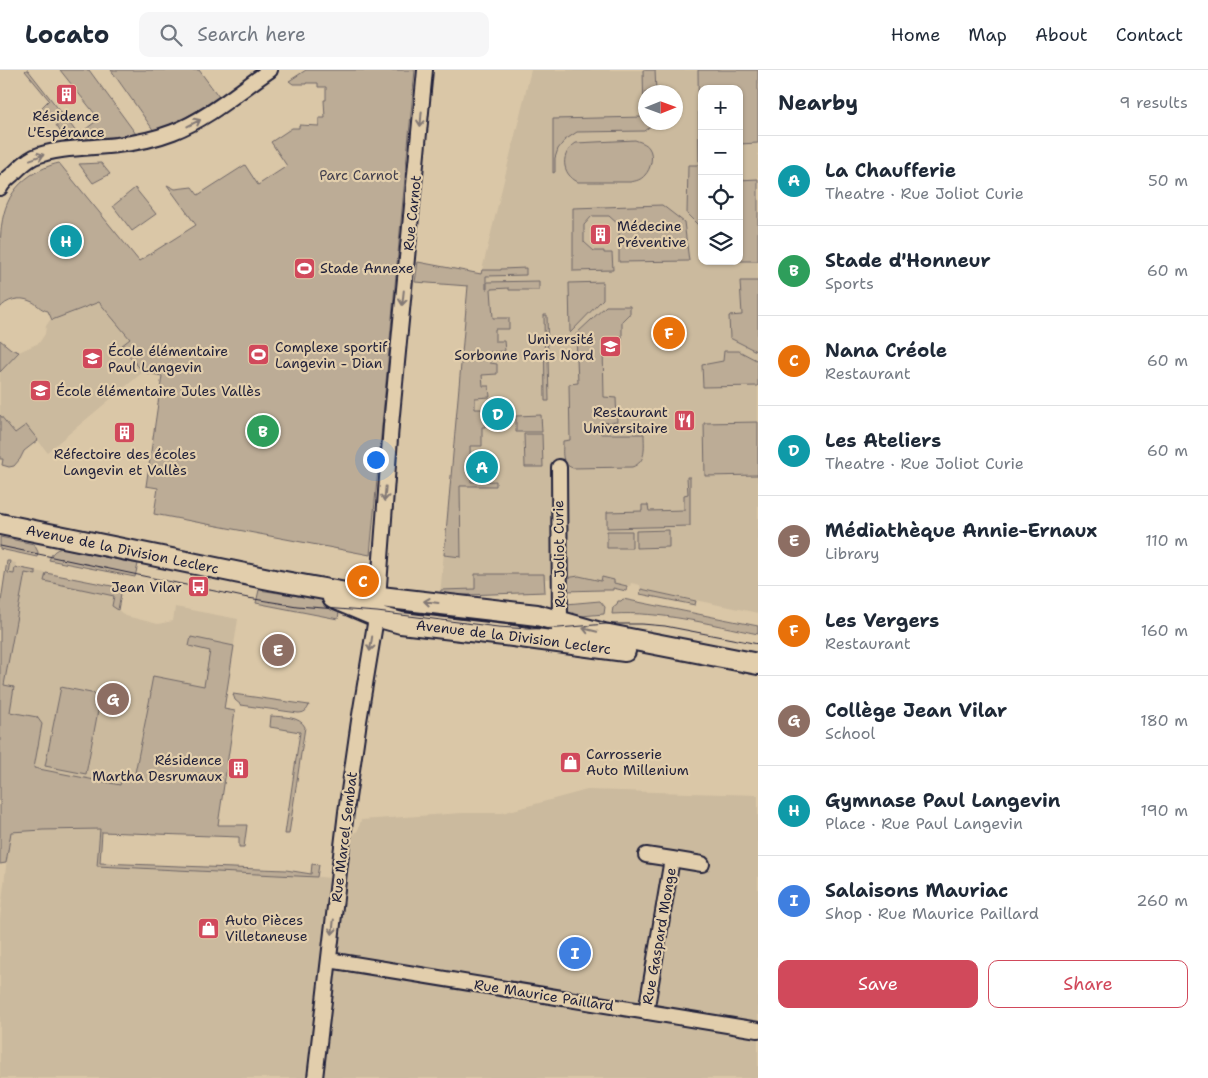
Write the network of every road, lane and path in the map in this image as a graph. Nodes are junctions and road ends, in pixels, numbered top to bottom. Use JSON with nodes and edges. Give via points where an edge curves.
{"nodes":[{"id":1,"x":270,"y":70,"type":"edge"},
{"id":2,"x":425,"y":70,"type":"edge"},
{"id":3,"x":0,"y":188,"type":"edge"},
{"id":4,"x":558,"y":467,"type":"dead end"},
{"id":5,"x":0,"y":524,"type":"edge"},
{"id":6,"x":377,"y":606,"type":"junction"},
{"id":7,"x":559,"y":632,"type":"junction"},
{"id":8,"x":758,"y":664,"type":"edge"},
{"id":9,"x":758,"y":677,"type":"edge"},
{"id":10,"x":646,"y":855,"type":"dead end"},
{"id":11,"x":672,"y":859,"type":"junction"},
{"id":12,"x":702,"y":864,"type":"dead end"},
{"id":13,"x":329,"y":960,"type":"junction"},
{"id":14,"x":646,"y":1012,"type":"junction"},
{"id":15,"x":758,"y":1030,"type":"edge"},
{"id":16,"x":315,"y":1078,"type":"edge"}],
"edges":[{"from":3,"to":1,"type":"street","one_way":true,"via":[[28,160],[39,155],[137,142],[184,128]]},
{"from":2,"to":6,"type":"street","name":"Rue Carnot","one_way":true},
{"from":4,"to":7,"type":"street","name":"Rue Joliot Curie"},
{"from":5,"to":6,"type":"street","name":"Avenue de la Division Leclerc","via":[[274,580]]},
{"from":6,"to":7,"type":"street","name":"Avenue de la Division Leclerc","via":[[401,623]]},
{"from":6,"to":13,"type":"street","name":"Rue Marcel Sembat","one_way":true,"via":[[346,812]]},
{"from":8,"to":7,"type":"street","name":"Avenue de la Division Leclerc","one_way":true,"via":[[604,634]]},
{"from":7,"to":9,"type":"street","name":"Avenue de la Division Leclerc","via":[[633,652]]},
{"from":10,"to":11,"type":"street","name":"Rue Gaspard Monge"},
{"from":11,"to":12,"type":"street","name":"Rue Gaspard Monge"},
{"from":11,"to":14,"type":"street","name":"Rue Gaspard Monge"},
{"from":13,"to":14,"type":"street","name":"Rue Maurice Paillard"},
{"from":13,"to":16,"type":"street","name":"Rue Marcel Sembat"},
{"from":14,"to":15,"type":"street","name":"Rue Maurice Paillard"}]}
